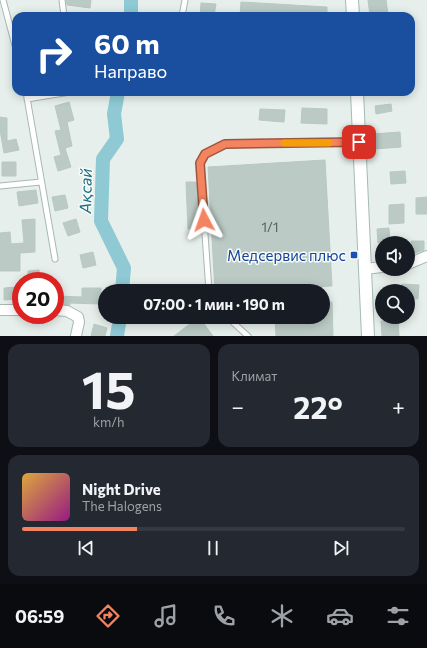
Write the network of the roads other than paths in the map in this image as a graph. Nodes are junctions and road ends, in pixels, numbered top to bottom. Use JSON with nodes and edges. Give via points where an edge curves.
{"nodes":[{"id":1,"x":3,"y":0,"type":"edge"},
{"id":2,"x":62,"y":0,"type":"edge"},
{"id":3,"x":184,"y":0,"type":"edge"},
{"id":4,"x":352,"y":0,"type":"edge"},
{"id":5,"x":64,"y":12,"type":"edge"},
{"id":6,"x":182,"y":12,"type":"edge"},
{"id":7,"x":353,"y":12,"type":"edge"},
{"id":8,"x":12,"y":34,"type":"edge"},
{"id":9,"x":27,"y":96,"type":"edge"},
{"id":10,"x":45,"y":96,"type":"edge"},
{"id":11,"x":356,"y":96,"type":"edge"},
{"id":12,"x":27,"y":99,"type":"junction"},
{"id":13,"x":359,"y":142,"type":"junction"},
{"id":14,"x":41,"y":182,"type":"junction"},
{"id":15,"x":0,"y":186,"type":"edge"},
{"id":16,"x":427,"y":256,"type":"edge"},
{"id":17,"x":55,"y":259,"type":"dead end"},
{"id":18,"x":415,"y":261,"type":"edge"},
{"id":19,"x":375,"y":268,"type":"edge"},
{"id":20,"x":365,"y":269,"type":"junction"},
{"id":21,"x":209,"y":284,"type":"edge"},
{"id":22,"x":0,"y":310,"type":"edge"},
{"id":23,"x":12,"y":310,"type":"edge"},
{"id":24,"x":64,"y":311,"type":"edge"},
{"id":25,"x":235,"y":324,"type":"edge"},
{"id":26,"x":76,"y":336,"type":"edge"},
{"id":27,"x":248,"y":336,"type":"edge"},
{"id":28,"x":368,"y":336,"type":"edge"}],
"edges":[{"from":1,"to":8,"type":"lane"},
{"from":2,"to":5,"type":"lane"},
{"from":3,"to":6,"type":"lane"},
{"from":4,"to":7,"type":"main road"},
{"from":9,"to":12,"type":"lane"},
{"from":10,"to":12,"type":"lane"},
{"from":11,"to":13,"type":"main road"},
{"from":12,"to":14,"type":"lane"},
{"from":13,"to":20,"type":"main road"},
{"from":13,"to":21,"type":"lane","via":[[225,144],[205,154],[200,163]]},
{"from":14,"to":15,"type":"lane"},
{"from":14,"to":17,"type":"lane"},
{"from":16,"to":18,"type":"street"},
{"from":19,"to":20,"type":"street"},
{"from":20,"to":28,"type":"main road"},
{"from":22,"to":23,"type":"street"},
{"from":24,"to":26,"type":"street","via":[[78,317]]},
{"from":25,"to":27,"type":"lane"}]}
